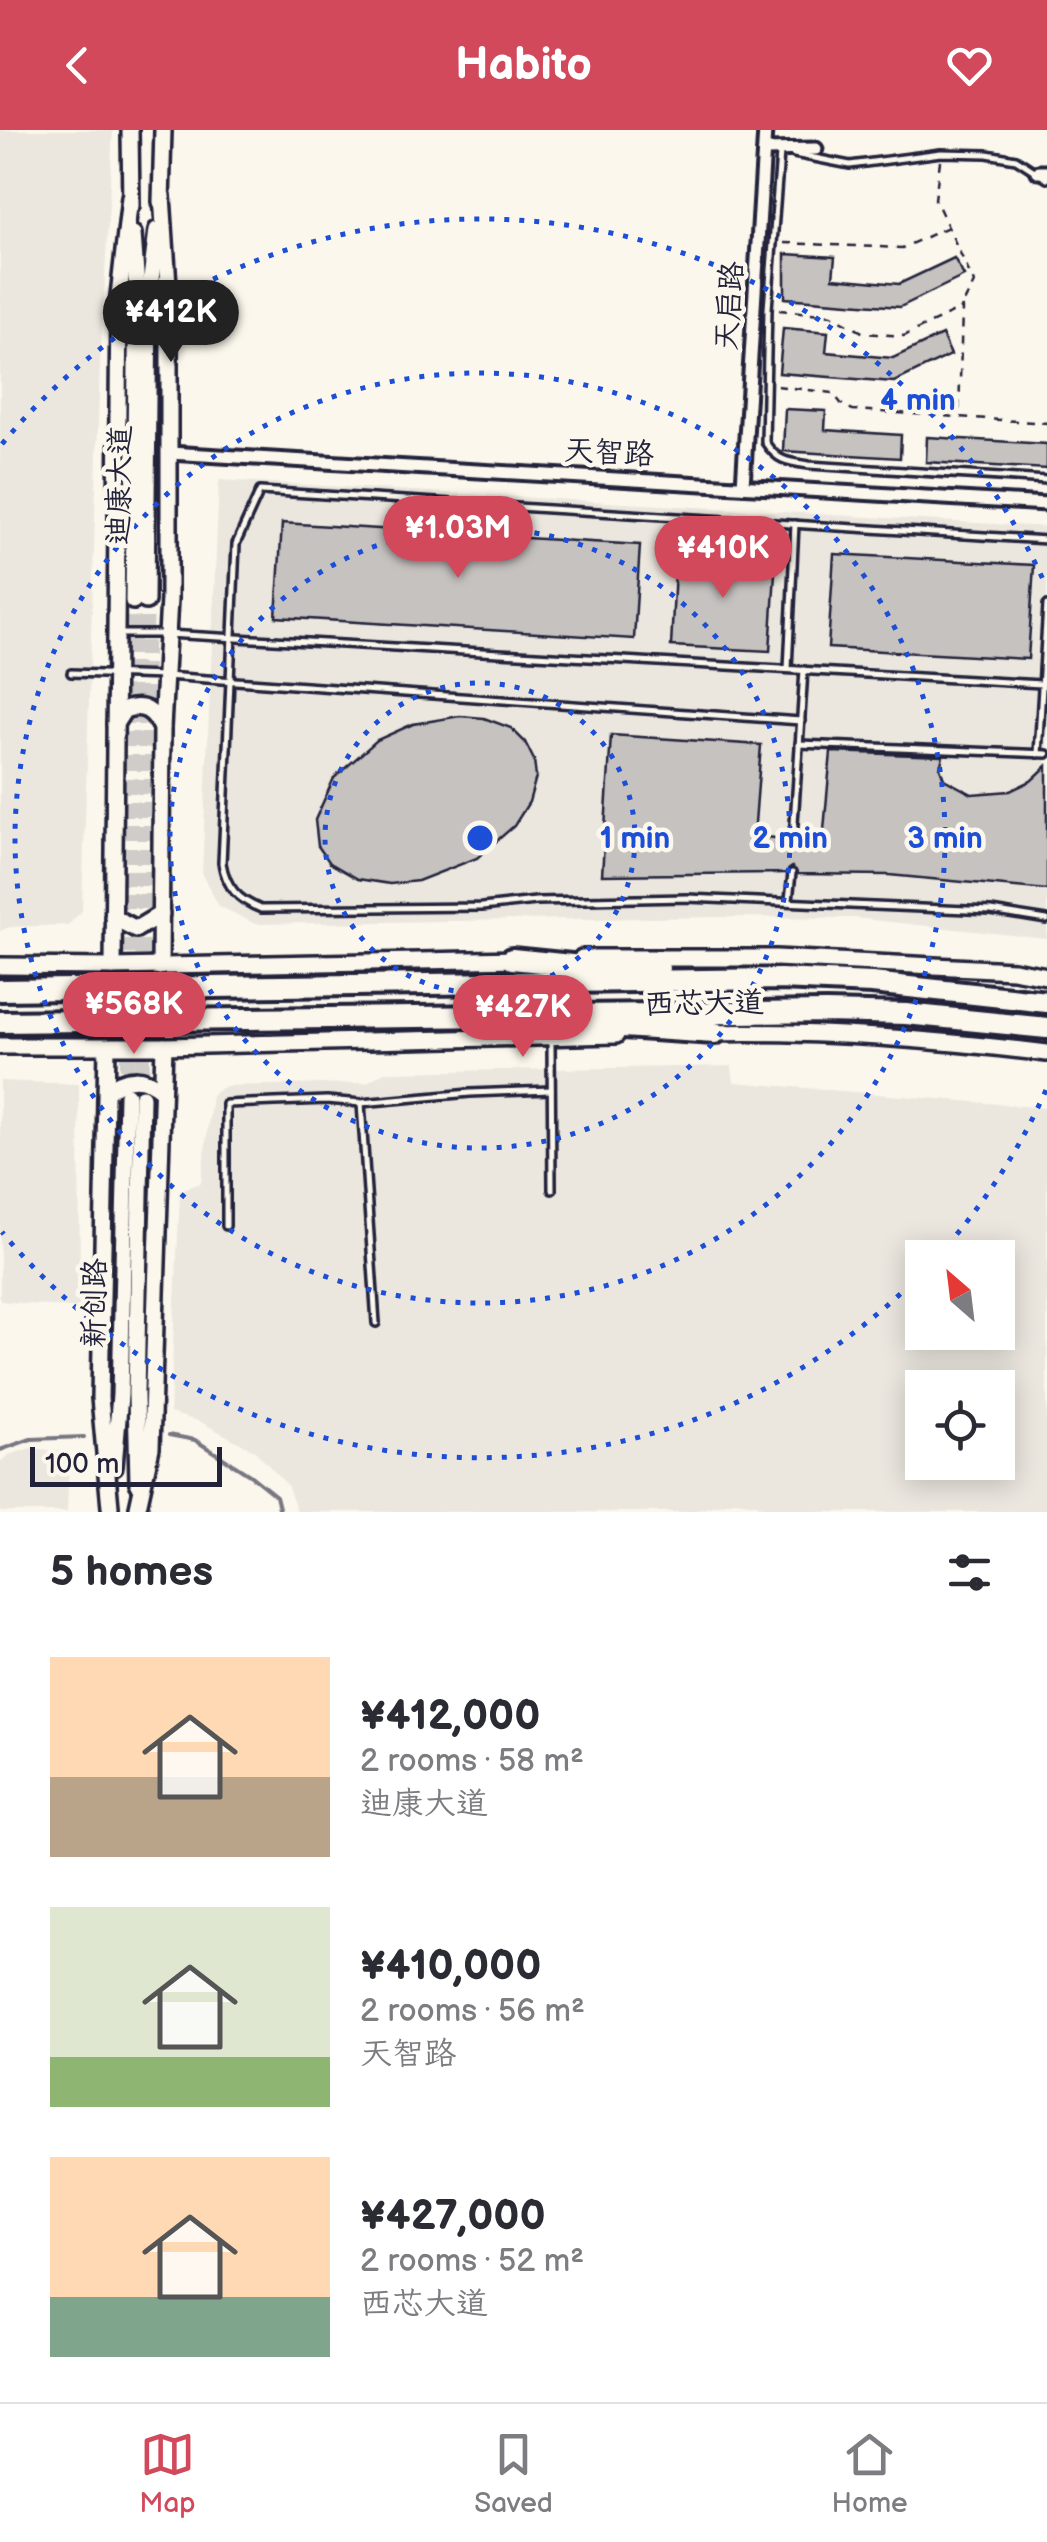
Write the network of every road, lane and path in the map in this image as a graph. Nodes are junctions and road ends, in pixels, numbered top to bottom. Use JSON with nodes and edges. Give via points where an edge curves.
{"nodes":[{"id":1,"x":130,"y":130,"type":"edge"},
{"id":2,"x":163,"y":130,"type":"edge"},
{"id":3,"x":765,"y":130,"type":"edge"},
{"id":4,"x":816,"y":149,"type":"dead end"},
{"id":5,"x":765,"y":150,"type":"junction"},
{"id":6,"x":780,"y":151,"type":"junction"},
{"id":7,"x":941,"y":153,"type":"junction"},
{"id":8,"x":1044,"y":174,"type":"edge"},
{"id":9,"x":162,"y":196,"type":"junction"},
{"id":10,"x":130,"y":197,"type":"junction"},
{"id":11,"x":948,"y":227,"type":"junction"},
{"id":12,"x":773,"y":243,"type":"junction"},
{"id":13,"x":962,"y":308,"type":"junction"},
{"id":14,"x":768,"y":309,"type":"junction"},
{"id":15,"x":767,"y":385,"type":"junction"},
{"id":16,"x":959,"y":417,"type":"junction"},
{"id":17,"x":1047,"y":423,"type":"edge"},
{"id":18,"x":169,"y":453,"type":"junction"},
{"id":19,"x":1047,"y":480,"type":"edge"},
{"id":20,"x":743,"y":486,"type":"junction"},
{"id":21,"x":1047,"y":504,"type":"edge"},
{"id":22,"x":795,"y":524,"type":"junction"},
{"id":23,"x":1047,"y":540,"type":"edge"},
{"id":24,"x":1047,"y":605,"type":"edge"},
{"id":25,"x":114,"y":634,"type":"junction"},
{"id":26,"x":167,"y":634,"type":"junction"},
{"id":27,"x":231,"y":638,"type":"junction"},
{"id":28,"x":788,"y":669,"type":"junction"},
{"id":29,"x":804,"y":670,"type":"junction"},
{"id":30,"x":71,"y":673,"type":"dead end"},
{"id":31,"x":114,"y":674,"type":"junction"},
{"id":32,"x":165,"y":676,"type":"junction"},
{"id":33,"x":230,"y":681,"type":"junction"},
{"id":34,"x":1042,"y":684,"type":"junction"},
{"id":35,"x":800,"y":721,"type":"junction"},
{"id":36,"x":114,"y":726,"type":"junction"},
{"id":37,"x":162,"y":728,"type":"junction"},
{"id":38,"x":799,"y":744,"type":"junction"},
{"id":39,"x":1038,"y":754,"type":"junction"},
{"id":40,"x":1047,"y":754,"type":"edge"},
{"id":41,"x":793,"y":839,"type":"dead end"},
{"id":42,"x":792,"y":874,"type":"dead end"},
{"id":43,"x":789,"y":900,"type":"junction"},
{"id":44,"x":161,"y":914,"type":"junction"},
{"id":45,"x":113,"y":917,"type":"junction"},
{"id":46,"x":1047,"y":920,"type":"edge"},
{"id":47,"x":512,"y":959,"type":"junction"},
{"id":48,"x":0,"y":966,"type":"edge"},
{"id":49,"x":160,"y":967,"type":"junction"},
{"id":50,"x":113,"y":968,"type":"junction"},
{"id":51,"x":1047,"y":976,"type":"edge"},
{"id":52,"x":780,"y":979,"type":"junction"},
{"id":53,"x":0,"y":990,"type":"edge"},
{"id":54,"x":1047,"y":1002,"type":"edge"},
{"id":55,"x":435,"y":1014,"type":"junction"},
{"id":56,"x":0,"y":1022,"type":"edge"},
{"id":57,"x":1047,"y":1028,"type":"edge"},
{"id":58,"x":715,"y":1032,"type":"junction"},
{"id":59,"x":551,"y":1036,"type":"junction"},
{"id":60,"x":0,"y":1046,"type":"edge"},
{"id":61,"x":106,"y":1046,"type":"junction"},
{"id":62,"x":164,"y":1046,"type":"junction"},
{"id":63,"x":1047,"y":1054,"type":"edge"},
{"id":64,"x":552,"y":1090,"type":"junction"},
{"id":65,"x":162,"y":1091,"type":"junction"},
{"id":66,"x":107,"y":1092,"type":"junction"},
{"id":67,"x":361,"y":1103,"type":"junction"},
{"id":68,"x":552,"y":1190,"type":"dead end"},
{"id":69,"x":226,"y":1226,"type":"dead end"},
{"id":70,"x":376,"y":1323,"type":"dead end"},
{"id":71,"x":138,"y":1509,"type":"edge"},
{"id":72,"x":110,"y":1510,"type":"edge"}],
"edges":[{"from":1,"to":10,"type":"main road","name":"迪康大道"},
{"from":2,"to":9,"type":"main road","name":"迪康大道"},
{"from":3,"to":5,"type":"street","name":"天启路"},
{"from":4,"to":6,"type":"street"},
{"from":5,"to":6,"type":"street"},
{"from":5,"to":20,"type":"street","name":"天启路"},
{"from":6,"to":7,"type":"lane","via":[[850,165]]},
{"from":6,"to":12,"type":"lane"},
{"from":7,"to":8,"type":"lane","via":[[1016,159]]},
{"from":7,"to":11,"type":"path","via":[[935,199]]},
{"from":9,"to":10,"type":"main road","name":"迪康大道","via":[[149,296],[140,601]]},
{"from":9,"to":18,"type":"main road"},
{"from":10,"to":25,"type":"main road","via":[[119,296]]},
{"from":11,"to":12,"type":"path","via":[[902,248]]},
{"from":11,"to":13,"type":"path","via":[[974,283]]},
{"from":12,"to":14,"type":"lane"},
{"from":13,"to":14,"type":"path","via":[[904,336],[864,333],[832,315]]},
{"from":13,"to":16,"type":"path"},
{"from":14,"to":15,"type":"lane"},
{"from":15,"to":16,"type":"path","via":[[833,393],[853,410]]},
{"from":15,"to":19,"type":"lane","via":[[764,442],[784,462]]},
{"from":16,"to":17,"type":"path"},
{"from":18,"to":20,"type":"street","name":"天智路"},
{"from":18,"to":26,"type":"main road"},
{"from":20,"to":21,"type":"street","name":"天智路"},
{"from":22,"to":23,"type":"lane"},
{"from":22,"to":27,"type":"lane","via":[[260,492],[236,544]]},
{"from":22,"to":28,"type":"lane"},
{"from":24,"to":34,"type":"lane"},
{"from":25,"to":26,"type":"lane"},
{"from":25,"to":31,"type":"main road"},
{"from":26,"to":27,"type":"lane"},
{"from":26,"to":32,"type":"main road"},
{"from":27,"to":28,"type":"lane"},
{"from":27,"to":33,"type":"lane"},
{"from":28,"to":29,"type":"lane"},
{"from":29,"to":34,"type":"lane"},
{"from":29,"to":35,"type":"lane"},
{"from":30,"to":31,"type":"lane"},
{"from":31,"to":32,"type":"lane"},
{"from":31,"to":36,"type":"main road"},
{"from":32,"to":33,"type":"lane"},
{"from":32,"to":37,"type":"main road"},
{"from":33,"to":35,"type":"lane"},
{"from":33,"to":43,"type":"lane","via":[[222,863],[231,890],[247,904],[261,909]]},
{"from":34,"to":39,"type":"lane"},
{"from":35,"to":38,"type":"lane"},
{"from":36,"to":37,"type":"main road","via":[[124,710],[140,706]]},
{"from":36,"to":45,"type":"main road"},
{"from":37,"to":44,"type":"main road"},
{"from":38,"to":39,"type":"lane"},
{"from":38,"to":41,"type":"lane"},
{"from":39,"to":40,"type":"lane"},
{"from":42,"to":43,"type":"lane"},
{"from":43,"to":46,"type":"lane"},
{"from":44,"to":45,"type":"main road","via":[[136,928]]},
{"from":44,"to":49,"type":"main road"},
{"from":45,"to":50,"type":"main road"},
{"from":47,"to":49,"type":"main road","name":"西芯大道"},
{"from":47,"to":51,"type":"main road","name":"西芯大道","via":[[776,958]]},
{"from":47,"to":52,"type":"highway"},
{"from":48,"to":50,"type":"main road","name":"西芯大道"},
{"from":49,"to":50,"type":"main road","name":"西芯大道"},
{"from":52,"to":53,"type":"highway","name":"西芯大道"},
{"from":52,"to":54,"type":"highway","name":"西芯大道"},
{"from":55,"to":56,"type":"highway","name":"西芯大道"},
{"from":55,"to":57,"type":"highway","name":"西芯大道","via":[[826,1012]]},
{"from":55,"to":58,"type":"highway"},
{"from":58,"to":59,"type":"main road","name":"西芯大道"},
{"from":58,"to":63,"type":"main road","name":"西芯大道","via":[[925,1038]]},
{"from":59,"to":62,"type":"main road","name":"西芯大道"},
{"from":59,"to":64,"type":"lane"},
{"from":60,"to":61,"type":"main road","name":"西芯大道"},
{"from":61,"to":62,"type":"main road","name":"西芯大道"},
{"from":61,"to":66,"type":"main road"},
{"from":62,"to":65,"type":"main road"},
{"from":64,"to":67,"type":"lane"},
{"from":64,"to":68,"type":"lane"},
{"from":65,"to":66,"type":"main road","via":[[151,1081],[129,1079]]},
{"from":65,"to":71,"type":"main road","via":[[152,1448]]},
{"from":66,"to":72,"type":"main road","via":[[100,1398]]},
{"from":67,"to":69,"type":"lane","via":[[226,1104]]},
{"from":67,"to":70,"type":"lane"},
{"from":71,"to":72,"type":"main road","name":"新创路","via":[[135,1096]]}]}
